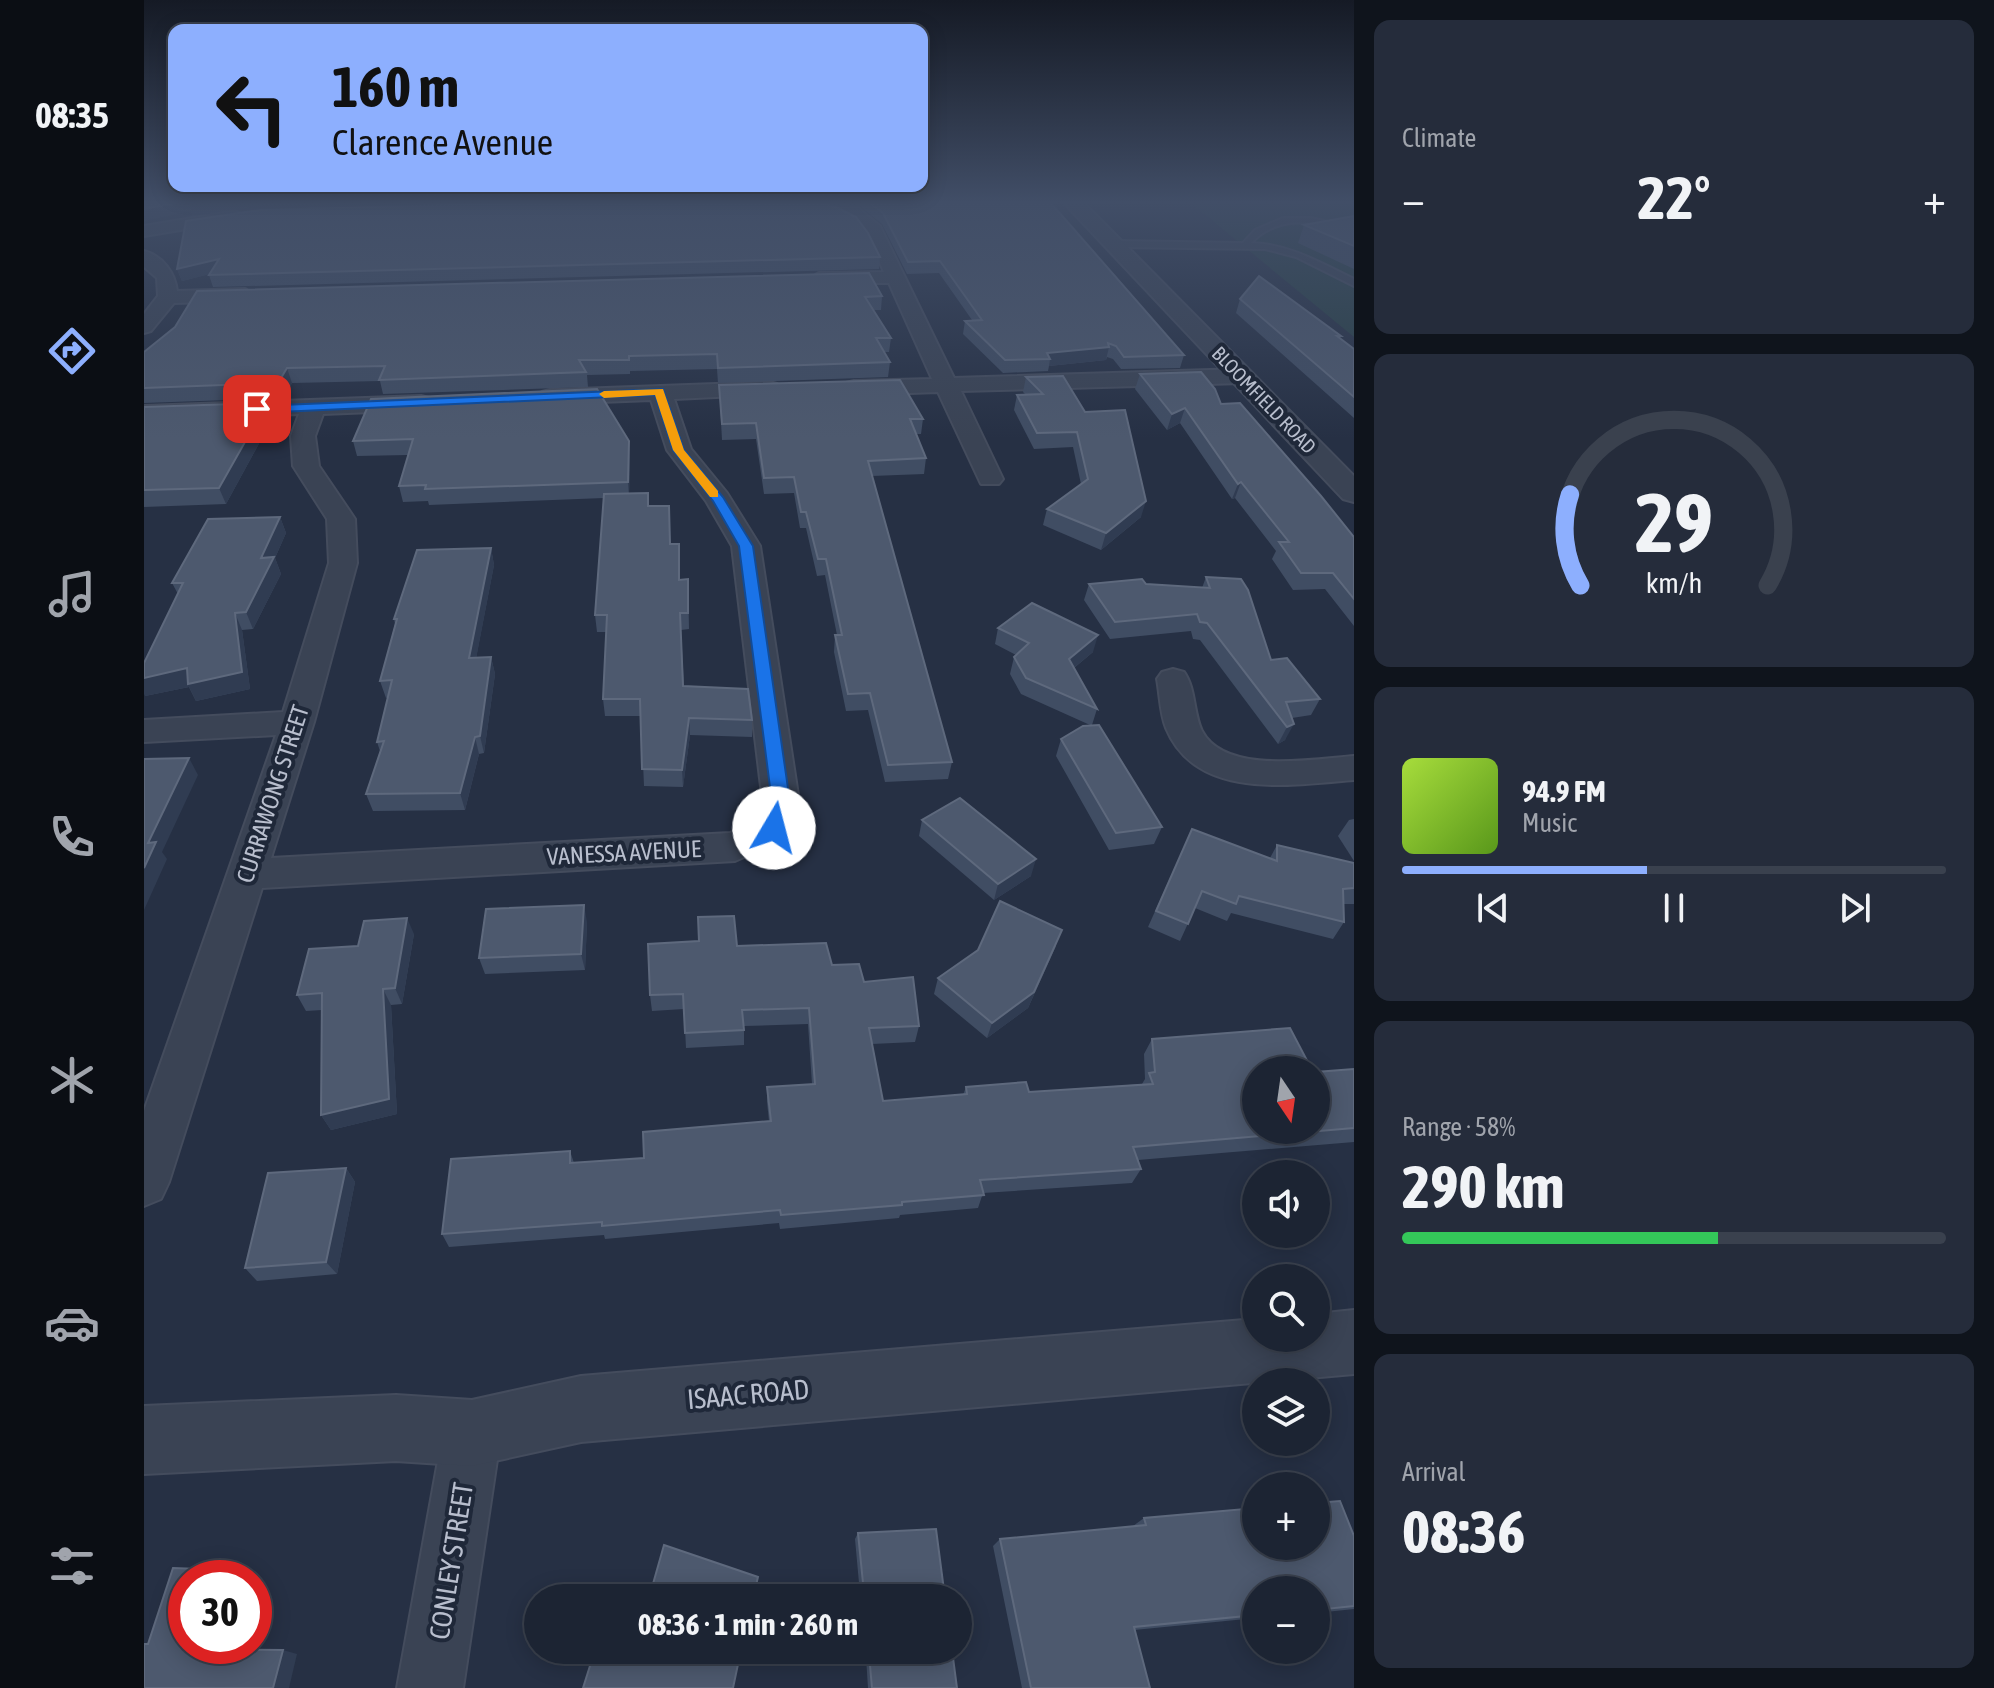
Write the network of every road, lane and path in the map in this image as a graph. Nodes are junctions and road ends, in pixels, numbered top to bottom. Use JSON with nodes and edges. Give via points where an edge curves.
{"nodes":[{"id":1,"x":167,"y":282,"type":"edge"},
{"id":2,"x":896,"y":282,"type":"edge"},
{"id":3,"x":1150,"y":282,"type":"edge"},
{"id":4,"x":263,"y":294,"type":"edge"},
{"id":5,"x":168,"y":297,"type":"junction"},
{"id":6,"x":144,"y":327,"type":"edge"},
{"id":7,"x":1242,"y":376,"type":"junction"},
{"id":8,"x":945,"y":386,"type":"junction"},
{"id":9,"x":834,"y":388,"type":"edge"},
{"id":10,"x":786,"y":389,"type":"edge"},
{"id":11,"x":660,"y":392,"type":"junction"},
{"id":12,"x":534,"y":398,"type":"edge"},
{"id":13,"x":439,"y":402,"type":"edge"},
{"id":14,"x":314,"y":407,"type":"junction"},
{"id":15,"x":144,"y":413,"type":"edge"},
{"id":16,"x":990,"y":479,"type":"dead end"},
{"id":17,"x":1354,"y":493,"type":"edge"},
{"id":18,"x":1173,"y":679,"type":"dead end"},
{"id":19,"x":297,"y":722,"type":"junction"},
{"id":20,"x":144,"y":731,"type":"edge"},
{"id":21,"x":1354,"y":768,"type":"edge"},
{"id":22,"x":247,"y":874,"type":"junction"},
{"id":23,"x":144,"y":1182,"type":"edge"},
{"id":24,"x":1354,"y":1342,"type":"edge"},
{"id":25,"x":472,"y":1433,"type":"junction"},
{"id":26,"x":144,"y":1440,"type":"edge"},
{"id":27,"x":430,"y":1688,"type":"edge"}],
"edges":[{"from":1,"to":5,"type":"street"},
{"from":2,"to":8,"type":"street"},
{"from":3,"to":7,"type":"street","name":"BLOOMFIELD ROAD"},
{"from":4,"to":5,"type":"street"},
{"from":5,"to":6,"type":"street"},
{"from":7,"to":8,"type":"street"},
{"from":7,"to":17,"type":"street","name":"BLOOMFIELD ROAD"},
{"from":8,"to":9,"type":"street"},
{"from":8,"to":16,"type":"street"},
{"from":10,"to":11,"type":"street"},
{"from":11,"to":12,"type":"street"},
{"from":11,"to":22,"type":"street","name":"VANESSA AVENUE","via":[[679,450],[746,546],[780,795],[774,828],[735,847]]},
{"from":13,"to":14,"type":"street"},
{"from":14,"to":15,"type":"street"},
{"from":14,"to":19,"type":"street","name":"CURRAWONG STREET","via":[[303,436],[306,466],[341,519],[343,563]]},
{"from":18,"to":21,"type":"street","via":[[1184,731],[1205,758],[1248,773]]},
{"from":19,"to":20,"type":"street"},
{"from":19,"to":22,"type":"street","name":"CURRAWONG STREET"},
{"from":22,"to":23,"type":"street","name":"CURRAWONG STREET"},
{"from":24,"to":25,"type":"street","name":"ISAAC ROAD","via":[[581,1409]]},
{"from":25,"to":26,"type":"street","name":"ISAAC ROAD","via":[[396,1428]]},
{"from":25,"to":27,"type":"street","name":"CONLEY STREET"}]}
